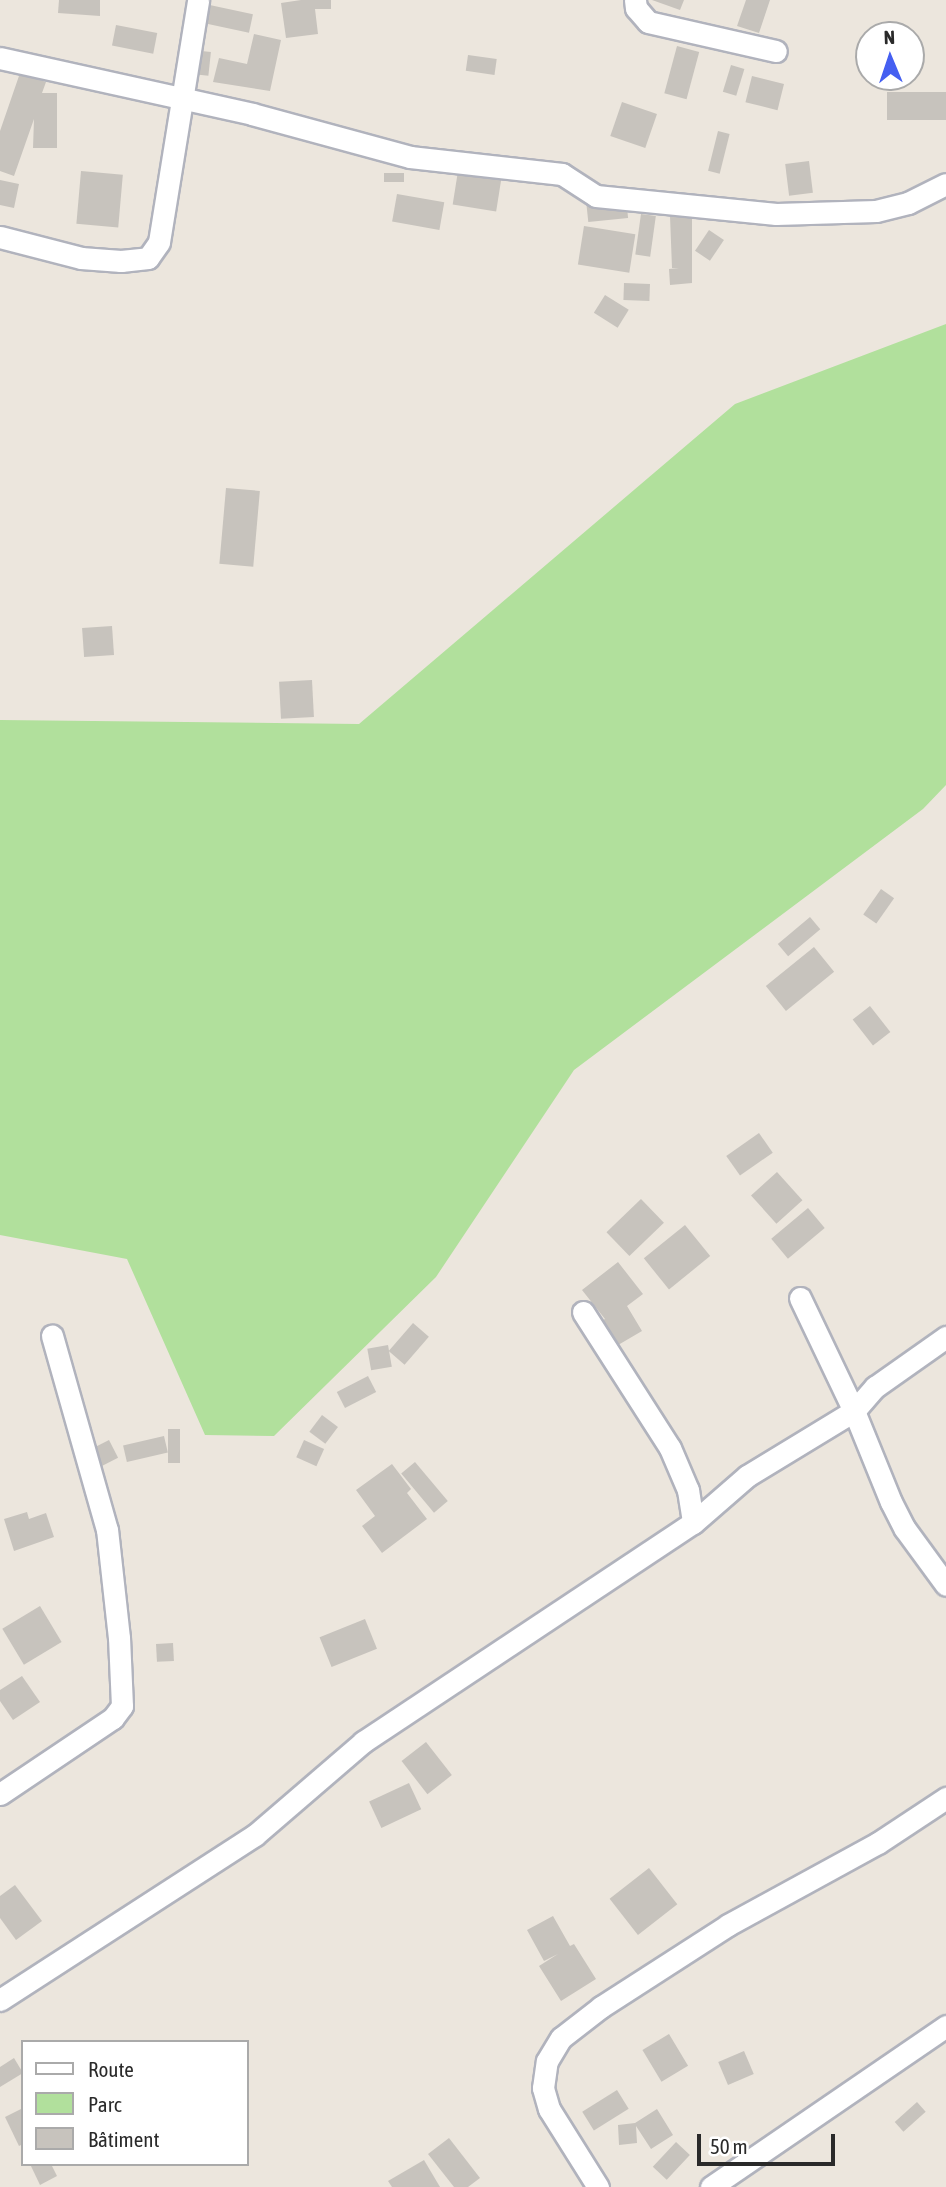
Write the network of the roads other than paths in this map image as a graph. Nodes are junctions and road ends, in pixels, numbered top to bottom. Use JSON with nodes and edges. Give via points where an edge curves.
{"nodes":[{"id":1,"x":198,"y":0,"type":"edge"},
{"id":2,"x":635,"y":0,"type":"edge"},
{"id":3,"x":776,"y":51,"type":"dead end"},
{"id":4,"x":0,"y":58,"type":"edge"},
{"id":5,"x":180,"y":99,"type":"junction"},
{"id":6,"x":946,"y":184,"type":"edge"},
{"id":7,"x":0,"y":237,"type":"edge"},
{"id":8,"x":800,"y":1298,"type":"dead end"},
{"id":9,"x":583,"y":1312,"type":"dead end"},
{"id":10,"x":52,"y":1336,"type":"dead end"},
{"id":11,"x":946,"y":1337,"type":"edge"},
{"id":12,"x":854,"y":1411,"type":"junction"},
{"id":13,"x":693,"y":1522,"type":"junction"},
{"id":14,"x":946,"y":1586,"type":"edge"},
{"id":15,"x":0,"y":1794,"type":"edge"},
{"id":16,"x":946,"y":1798,"type":"edge"},
{"id":17,"x":0,"y":2000,"type":"edge"},
{"id":18,"x":946,"y":2026,"type":"edge"},
{"id":19,"x":598,"y":2187,"type":"edge"},
{"id":20,"x":711,"y":2187,"type":"edge"}],
"edges":[{"from":1,"to":5,"type":"street"},
{"from":2,"to":3,"type":"street","via":[[648,22]]},
{"from":4,"to":5,"type":"street"},
{"from":5,"to":6,"type":"street","via":[[410,158],[562,174],[596,196],[679,206],[776,214],[876,211],[908,203]]},
{"from":5,"to":7,"type":"street","via":[[159,242],[148,258],[81,258]]},
{"from":8,"to":12,"type":"street"},
{"from":9,"to":13,"type":"street","via":[[670,1448],[688,1490]]},
{"from":10,"to":15,"type":"street","via":[[107,1530],[122,1706],[113,1718]]},
{"from":11,"to":12,"type":"street","via":[[875,1387]]},
{"from":12,"to":13,"type":"street","via":[[747,1476]]},
{"from":12,"to":14,"type":"street","via":[[905,1530]]},
{"from":13,"to":17,"type":"street","via":[[363,1742],[255,1835]]},
{"from":16,"to":19,"type":"street","via":[[878,1843],[728,1925],[561,2038],[547,2062],[543,2088],[549,2109]]},
{"from":18,"to":20,"type":"street"}]}
